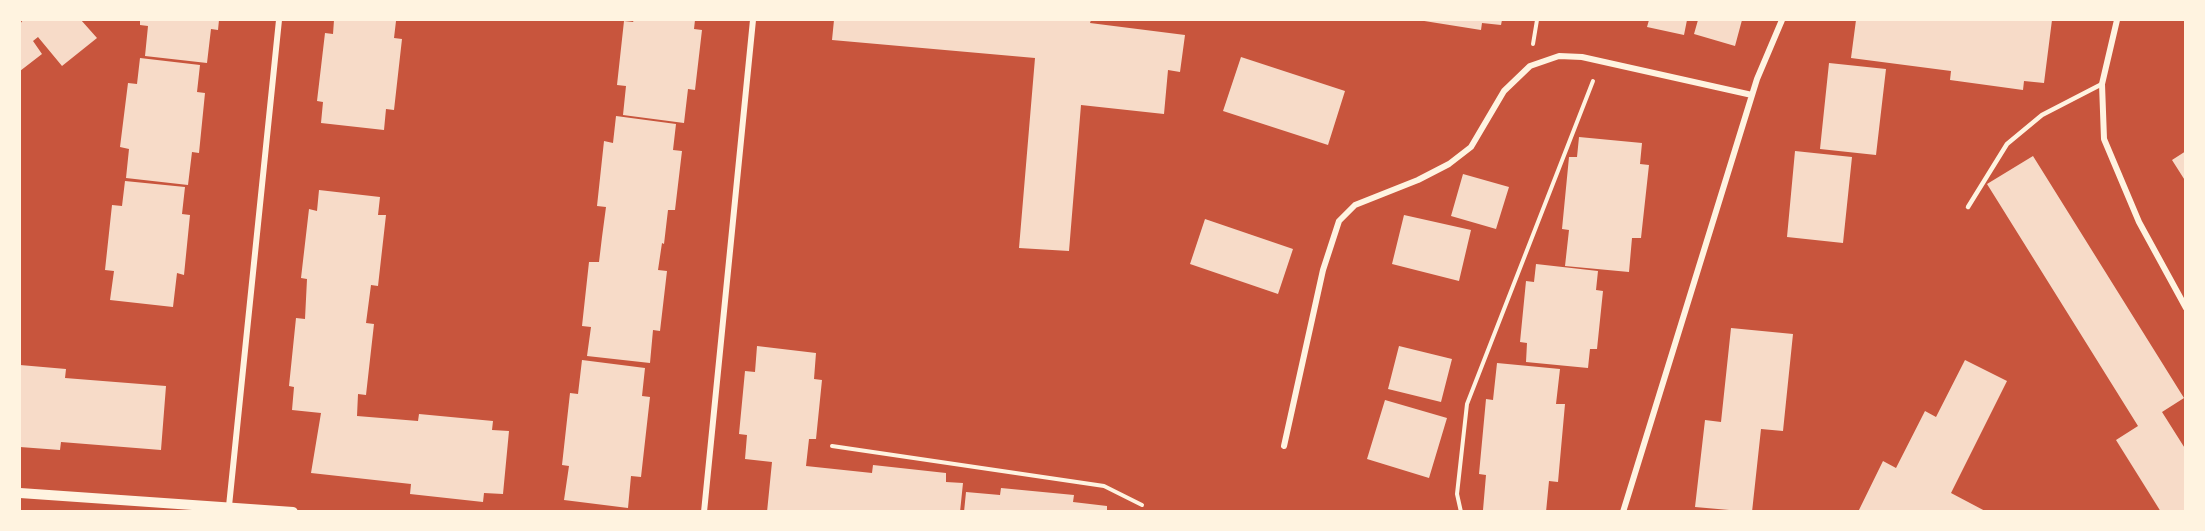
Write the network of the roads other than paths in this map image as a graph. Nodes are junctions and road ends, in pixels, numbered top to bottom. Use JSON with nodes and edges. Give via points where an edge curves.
{"nodes":[{"id":1,"x":279,"y":20,"type":"edge"},
{"id":2,"x":753,"y":20,"type":"edge"},
{"id":3,"x":1782,"y":20,"type":"edge"},
{"id":4,"x":2117,"y":20,"type":"edge"},
{"id":5,"x":2102,"y":84,"type":"junction"},
{"id":6,"x":1752,"y":95,"type":"junction"},
{"id":7,"x":1968,"y":207,"type":"dead end"},
{"id":8,"x":2186,"y":308,"type":"edge"},
{"id":9,"x":1284,"y":446,"type":"dead end"},
{"id":10,"x":20,"y":493,"type":"edge"},
{"id":11,"x":229,"y":506,"type":"junction"},
{"id":12,"x":293,"y":512,"type":"edge"},
{"id":13,"x":704,"y":512,"type":"edge"},
{"id":14,"x":1623,"y":512,"type":"edge"}],
"edges":[{"from":1,"to":11,"type":"street"},
{"from":2,"to":13,"type":"street"},
{"from":3,"to":6,"type":"street"},
{"from":4,"to":5,"type":"street"},
{"from":5,"to":7,"type":"lane","via":[[2042,116],[2007,144]]},
{"from":5,"to":8,"type":"street","via":[[2104,139],[2139,222]]},
{"from":6,"to":9,"type":"street","via":[[1600,61],[1559,56],[1530,66],[1504,91],[1471,147],[1418,180],[1355,205],[1339,221],[1323,270]]},
{"from":6,"to":14,"type":"street"},
{"from":10,"to":11,"type":"street"},
{"from":11,"to":12,"type":"street"}]}
